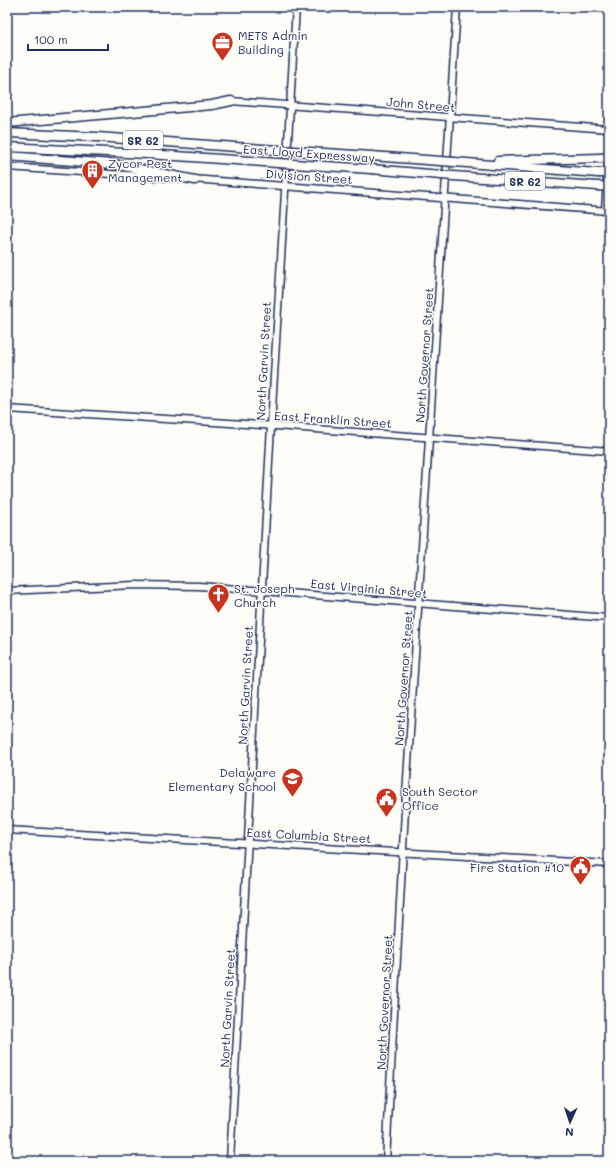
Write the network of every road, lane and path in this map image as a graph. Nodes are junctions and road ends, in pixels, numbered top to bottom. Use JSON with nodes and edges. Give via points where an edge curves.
{"nodes":[{"id":1,"x":296,"y":7,"type":"edge"},
{"id":2,"x":457,"y":7,"type":"edge"},
{"id":3,"x":231,"y":101,"type":"joint"},
{"id":4,"x":290,"y":105,"type":"junction"},
{"id":5,"x":450,"y":118,"type":"junction"},
{"id":6,"x":7,"y":123,"type":"edge"},
{"id":7,"x":609,"y":130,"type":"edge"},
{"id":8,"x":7,"y":134,"type":"edge"},
{"id":9,"x":7,"y":147,"type":"edge"},
{"id":10,"x":609,"y":152,"type":"edge"},
{"id":11,"x":7,"y":156,"type":"edge"},
{"id":12,"x":609,"y":157,"type":"edge"},
{"id":13,"x":464,"y":163,"type":"junction"},
{"id":14,"x":7,"y":167,"type":"edge"},
{"id":15,"x":609,"y":174,"type":"edge"},
{"id":16,"x":195,"y":180,"type":"junction"},
{"id":17,"x":285,"y":186,"type":"junction"},
{"id":18,"x":609,"y":187,"type":"edge"},
{"id":19,"x":445,"y":198,"type":"junction"},
{"id":20,"x":607,"y":210,"type":"edge"},
{"id":21,"x":7,"y":409,"type":"edge"},
{"id":22,"x":271,"y":426,"type":"junction"},
{"id":23,"x":429,"y":438,"type":"junction"},
{"id":24,"x":609,"y":451,"type":"edge"},
{"id":25,"x":261,"y":590,"type":"junction"},
{"id":26,"x":7,"y":591,"type":"edge"},
{"id":27,"x":419,"y":603,"type":"junction"},
{"id":28,"x":609,"y":618,"type":"edge"},
{"id":29,"x":7,"y":830,"type":"edge"},
{"id":30,"x":247,"y":843,"type":"junction"},
{"id":31,"x":403,"y":852,"type":"junction"},
{"id":32,"x":609,"y":864,"type":"edge"},
{"id":33,"x":230,"y":1161,"type":"edge"},
{"id":34,"x":386,"y":1161,"type":"edge"}],
"edges":[{"from":1,"to":4,"type":"main road","name":"North Garvin Street"},
{"from":2,"to":5,"type":"main road","name":"North Governor Street"},
{"from":3,"to":4,"type":"main road","name":"John Street"},
{"from":3,"to":6,"type":"highway","via":[[212,105]]},
{"from":4,"to":5,"type":"main road","name":"John Street"},
{"from":4,"to":17,"type":"main road","name":"North Garvin Street"},
{"from":5,"to":7,"type":"main road","name":"John Street"},
{"from":5,"to":19,"type":"main road","name":"North Governor Street"},
{"from":8,"to":13,"type":"highway","name":"East Lloyd Expressway","number":"SR 62","bridge":true,"via":[[97,137]]},
{"from":9,"to":18,"type":"highway","name":"East Lloyd Expressway","number":"SR 62","bridge":true,"via":[[132,153]]},
{"from":10,"to":20,"type":"main road"},
{"from":11,"to":16,"type":"highway","via":[[123,166]]},
{"from":12,"to":13,"type":"highway","bridge":true},
{"from":13,"to":15,"type":"highway","name":"East Lloyd Expressway","number":"SR 62","bridge":true},
{"from":14,"to":16,"type":"main road","name":"Division Street"},
{"from":16,"to":17,"type":"main road","name":"Division Street"},
{"from":17,"to":19,"type":"main road","name":"Division Street"},
{"from":17,"to":22,"type":"main road","name":"North Garvin Street"},
{"from":19,"to":20,"type":"main road","name":"Division Street"},
{"from":19,"to":23,"type":"main road","name":"North Governor Street"},
{"from":21,"to":22,"type":"main road","name":"East Franklin Street"},
{"from":22,"to":23,"type":"main road","name":"East Franklin Street"},
{"from":22,"to":25,"type":"main road","name":"North Garvin Street"},
{"from":23,"to":24,"type":"main road","name":"East Franklin Street"},
{"from":23,"to":27,"type":"main road","name":"North Governor Street"},
{"from":25,"to":26,"type":"main road","name":"East Virginia Street","via":[[135,585]]},
{"from":25,"to":27,"type":"main road","name":"East Virginia Street"},
{"from":25,"to":30,"type":"main road","name":"North Garvin Street"},
{"from":27,"to":28,"type":"main road","name":"East Virginia Street"},
{"from":27,"to":31,"type":"main road","name":"North Governor Street"},
{"from":29,"to":30,"type":"main road","name":"East Columbia Street"},
{"from":30,"to":31,"type":"main road","name":"East Columbia Street"},
{"from":30,"to":33,"type":"main road","name":"North Garvin Street"},
{"from":31,"to":32,"type":"main road","name":"East Columbia Street"},
{"from":31,"to":34,"type":"main road","name":"North Governor Street"}]}
